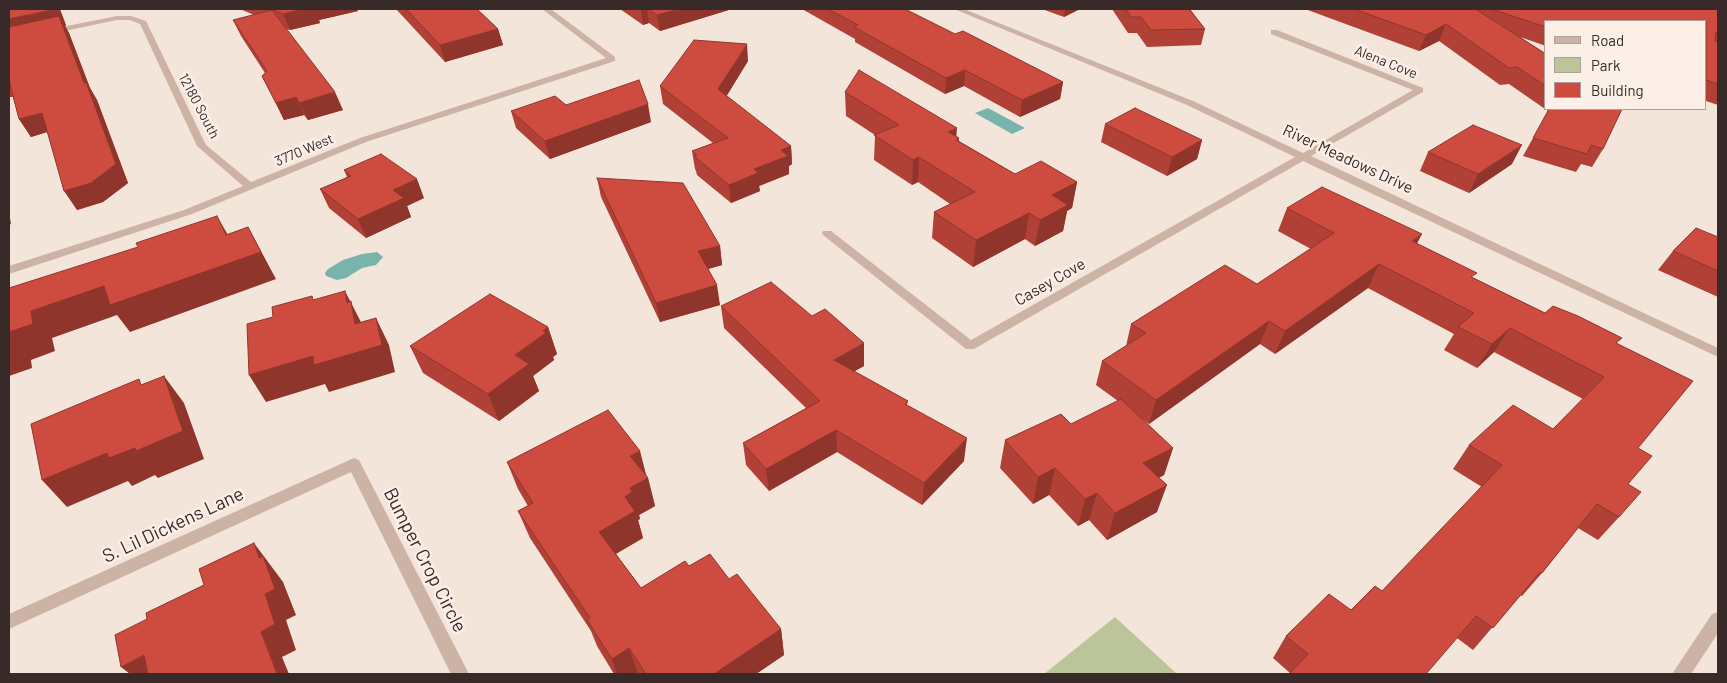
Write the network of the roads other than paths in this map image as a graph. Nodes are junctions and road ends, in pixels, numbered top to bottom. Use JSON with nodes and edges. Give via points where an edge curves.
{"nodes":[{"id":1,"x":546,"y":9,"type":"edge"},
{"id":2,"x":958,"y":9,"type":"edge"},
{"id":3,"x":1274,"y":32,"type":"dead end"},
{"id":4,"x":44,"y":34,"type":"edge"},
{"id":5,"x":1304,"y":156,"type":"junction"},
{"id":6,"x":251,"y":186,"type":"junction"},
{"id":7,"x":827,"y":233,"type":"dead end"},
{"id":8,"x":9,"y":270,"type":"edge"},
{"id":9,"x":1718,"y":354,"type":"edge"},
{"id":10,"x":354,"y":464,"type":"joint"},
{"id":11,"x":1718,"y":619,"type":"edge"},
{"id":12,"x":9,"y":622,"type":"edge"},
{"id":13,"x":460,"y":674,"type":"edge"},
{"id":14,"x":1681,"y":674,"type":"edge"}],
"edges":[{"from":1,"to":6,"type":"street","name":"3770 West","via":[[612,59],[363,140]]},
{"from":2,"to":5,"type":"street","name":"River Meadows Drive","via":[[1190,103]]},
{"from":3,"to":5,"type":"street","name":"Alena Cove","via":[[1420,90]]},
{"from":4,"to":6,"type":"street","name":"12180 South","via":[[117,18],[131,18],[142,23],[202,146]]},
{"from":5,"to":7,"type":"street","name":"Casey Cove","via":[[970,346]]},
{"from":5,"to":9,"type":"street","name":"River Meadows Drive"},
{"from":6,"to":8,"type":"street","name":"3770 West","via":[[188,212]]},
{"from":10,"to":12,"type":"street","name":"S. Lil Dickens Lane"},
{"from":10,"to":13,"type":"street","name":"Bumper Crop Circle"},
{"from":11,"to":14,"type":"street"}]}
